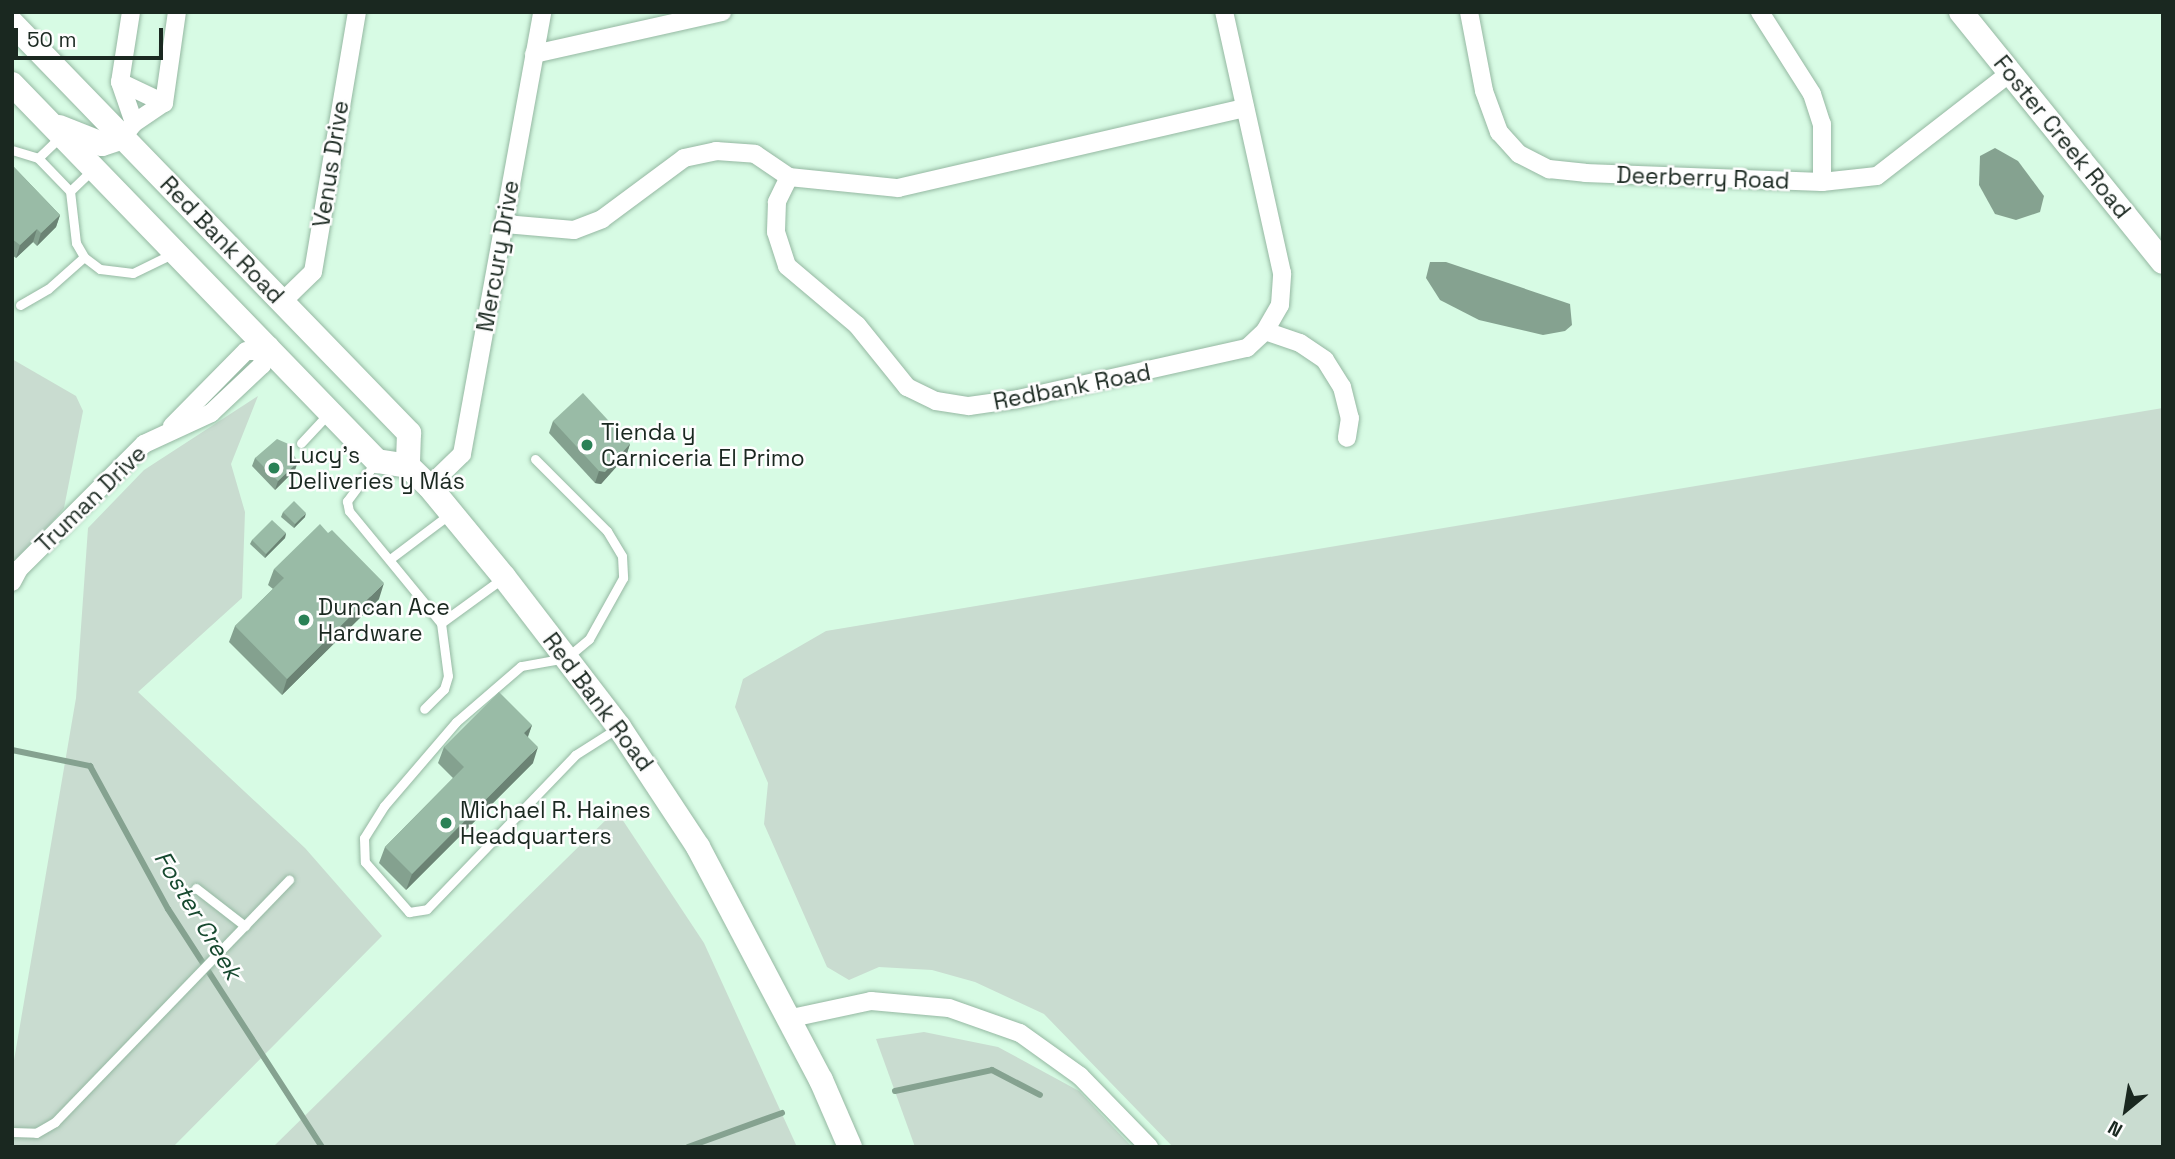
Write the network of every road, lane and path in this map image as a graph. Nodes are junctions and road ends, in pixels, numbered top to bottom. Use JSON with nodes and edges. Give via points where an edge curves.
{"nodes":[{"id":1,"x":131,"y":12,"type":"edge"},
{"id":2,"x":177,"y":12,"type":"edge"},
{"id":3,"x":357,"y":12,"type":"edge"},
{"id":4,"x":542,"y":12,"type":"edge"},
{"id":5,"x":722,"y":12,"type":"edge"},
{"id":6,"x":1224,"y":12,"type":"edge"},
{"id":7,"x":1469,"y":12,"type":"edge"},
{"id":8,"x":1760,"y":12,"type":"edge"},
{"id":9,"x":1961,"y":12,"type":"edge"},
{"id":10,"x":12,"y":23,"type":"edge"},
{"id":11,"x":534,"y":54,"type":"junction"},
{"id":12,"x":2010,"y":73,"type":"junction"},
{"id":13,"x":120,"y":82,"type":"junction"},
{"id":14,"x":12,"y":84,"type":"edge"},
{"id":15,"x":164,"y":103,"type":"junction"},
{"id":16,"x":1245,"y":108,"type":"junction"},
{"id":17,"x":57,"y":130,"type":"junction"},
{"id":18,"x":128,"y":130,"type":"junction"},
{"id":19,"x":12,"y":149,"type":"edge"},
{"id":20,"x":38,"y":158,"type":"junction"},
{"id":21,"x":94,"y":168,"type":"junction"},
{"id":22,"x":789,"y":177,"type":"junction"},
{"id":23,"x":1822,"y":182,"type":"junction"},
{"id":24,"x":70,"y":191,"type":"junction"},
{"id":25,"x":505,"y":224,"type":"junction"},
{"id":26,"x":176,"y":250,"type":"junction"},
{"id":27,"x":84,"y":257,"type":"junction"},
{"id":28,"x":2163,"y":261,"type":"edge"},
{"id":29,"x":282,"y":302,"type":"junction"},
{"id":30,"x":20,"y":305,"type":"dead end"},
{"id":31,"x":1265,"y":331,"type":"junction"},
{"id":32,"x":319,"y":341,"type":"junction"},
{"id":33,"x":267,"y":348,"type":"junction"},
{"id":34,"x":330,"y":412,"type":"junction"},
{"id":35,"x":1347,"y":438,"type":"dead end"},
{"id":36,"x":302,"y":443,"type":"dead end"},
{"id":37,"x":535,"y":459,"type":"dead end"},
{"id":38,"x":377,"y":461,"type":"junction"},
{"id":39,"x":408,"y":466,"type":"junction"},
{"id":40,"x":429,"y":486,"type":"junction"},
{"id":41,"x":451,"y":513,"type":"junction"},
{"id":42,"x":390,"y":559,"type":"junction"},
{"id":43,"x":505,"y":577,"type":"junction"},
{"id":44,"x":12,"y":582,"type":"edge"},
{"id":45,"x":441,"y":622,"type":"junction"},
{"id":46,"x":566,"y":659,"type":"junction"},
{"id":47,"x":424,"y":709,"type":"dead end"},
{"id":48,"x":619,"y":727,"type":"junction"},
{"id":49,"x":289,"y":880,"type":"dead end"},
{"id":50,"x":196,"y":888,"type":"dead end"},
{"id":51,"x":244,"y":926,"type":"junction"},
{"id":52,"x":787,"y":1019,"type":"junction"},
{"id":53,"x":12,"y":1132,"type":"edge"},
{"id":54,"x":850,"y":1147,"type":"edge"},
{"id":55,"x":1149,"y":1147,"type":"edge"}],
"edges":[{"from":1,"to":13,"type":"street"},
{"from":2,"to":15,"type":"street"},
{"from":3,"to":29,"type":"street","name":"Venus Drive","via":[[313,272]]},
{"from":4,"to":11,"type":"street","name":"Mercury Drive"},
{"from":5,"to":11,"type":"street"},
{"from":6,"to":16,"type":"street","name":"Redbank Road"},
{"from":7,"to":23,"type":"street","name":"Deerberry Road","via":[[1485,91],[1499,132],[1519,155],[1549,169]]},
{"from":8,"to":23,"type":"street","via":[[1812,94],[1822,124]]},
{"from":9,"to":12,"type":"main road","name":"Foster Creek Road"},
{"from":10,"to":18,"type":"main road","name":"Red Bank Road"},
{"from":11,"to":25,"type":"street","name":"Mercury Drive"},
{"from":12,"to":23,"type":"street","name":"Deerberry Road","via":[[1877,176]]},
{"from":12,"to":28,"type":"main road","name":"Foster Creek Road"},
{"from":13,"to":15,"type":"street"},
{"from":13,"to":18,"type":"street"},
{"from":14,"to":17,"type":"main road","name":"Red Bank Road"},
{"from":15,"to":18,"type":"street"},
{"from":16,"to":22,"type":"street","via":[[898,188]]},
{"from":16,"to":31,"type":"street","name":"Redbank Road","via":[[1282,273],[1280,305]]},
{"from":17,"to":18,"type":"main road","via":[[102,144]]},
{"from":17,"to":20,"type":"lane"},
{"from":17,"to":21,"type":"main road","name":"Red Bank Road"},
{"from":18,"to":29,"type":"main road","name":"Red Bank Road"},
{"from":19,"to":20,"type":"lane"},
{"from":20,"to":24,"type":"lane"},
{"from":21,"to":24,"type":"lane"},
{"from":21,"to":26,"type":"main road","name":"Red Bank Road"},
{"from":22,"to":25,"type":"street","via":[[755,154],[716,151],[684,158],[602,219],[574,230]]},
{"from":22,"to":31,"type":"street","name":"Redbank Road","via":[[777,202],[776,232],[787,265],[857,325],[906,387],[936,401],[969,406],[993,403],[1210,360],[1247,348]]},
{"from":24,"to":27,"type":"lane","via":[[76,243]]},
{"from":25,"to":40,"type":"street","name":"Mercury Drive","via":[[462,454]]},
{"from":26,"to":27,"type":"lane","via":[[166,260],[133,273],[100,269]]},
{"from":26,"to":33,"type":"main road","name":"Red Bank Road"},
{"from":27,"to":30,"type":"lane","via":[[48,289]]},
{"from":29,"to":32,"type":"main road","name":"Red Bank Road"},
{"from":31,"to":35,"type":"street","via":[[1300,343],[1325,360],[1342,387],[1350,418]]},
{"from":32,"to":33,"type":"main road","via":[[287,338]]},
{"from":32,"to":39,"type":"main road","name":"Red Bank Road","via":[[409,433]]},
{"from":33,"to":34,"type":"main road","name":"Red Bank Road"},
{"from":33,"to":44,"type":"street","name":"Truman Drive","via":[[246,351],[162,436],[144,444],[19,569]]},
{"from":34,"to":36,"type":"lane"},
{"from":34,"to":38,"type":"main road","name":"Red Bank Road"},
{"from":37,"to":46,"type":"lane","via":[[607,531],[622,556],[623,578],[609,607],[589,639]]},
{"from":38,"to":39,"type":"main road"},
{"from":38,"to":42,"type":"lane","via":[[347,500],[349,511]]},
{"from":39,"to":40,"type":"main road","name":"Red Bank Road"},
{"from":40,"to":41,"type":"main road","name":"Red Bank Road"},
{"from":41,"to":42,"type":"lane"},
{"from":41,"to":43,"type":"main road","name":"Red Bank Road"},
{"from":42,"to":45,"type":"lane"},
{"from":43,"to":45,"type":"lane"},
{"from":43,"to":46,"type":"main road","name":"Red Bank Road"},
{"from":45,"to":47,"type":"lane","via":[[448,676],[444,689]]},
{"from":46,"to":48,"type":"main road","name":"Red Bank Road"},
{"from":46,"to":48,"type":"lane","via":[[522,666],[456,722],[384,806],[364,838],[365,862],[408,912],[427,909],[575,755]]},
{"from":48,"to":52,"type":"main road","name":"Red Bank Road","via":[[698,847]]},
{"from":49,"to":51,"type":"lane"},
{"from":50,"to":51,"type":"lane"},
{"from":51,"to":53,"type":"lane","via":[[55,1122],[36,1133]]},
{"from":52,"to":54,"type":"main road","name":"Red Bank Road","via":[[821,1080]]},
{"from":52,"to":55,"type":"street","via":[[871,1001],[949,1008],[1020,1032],[1080,1076]]}]}
